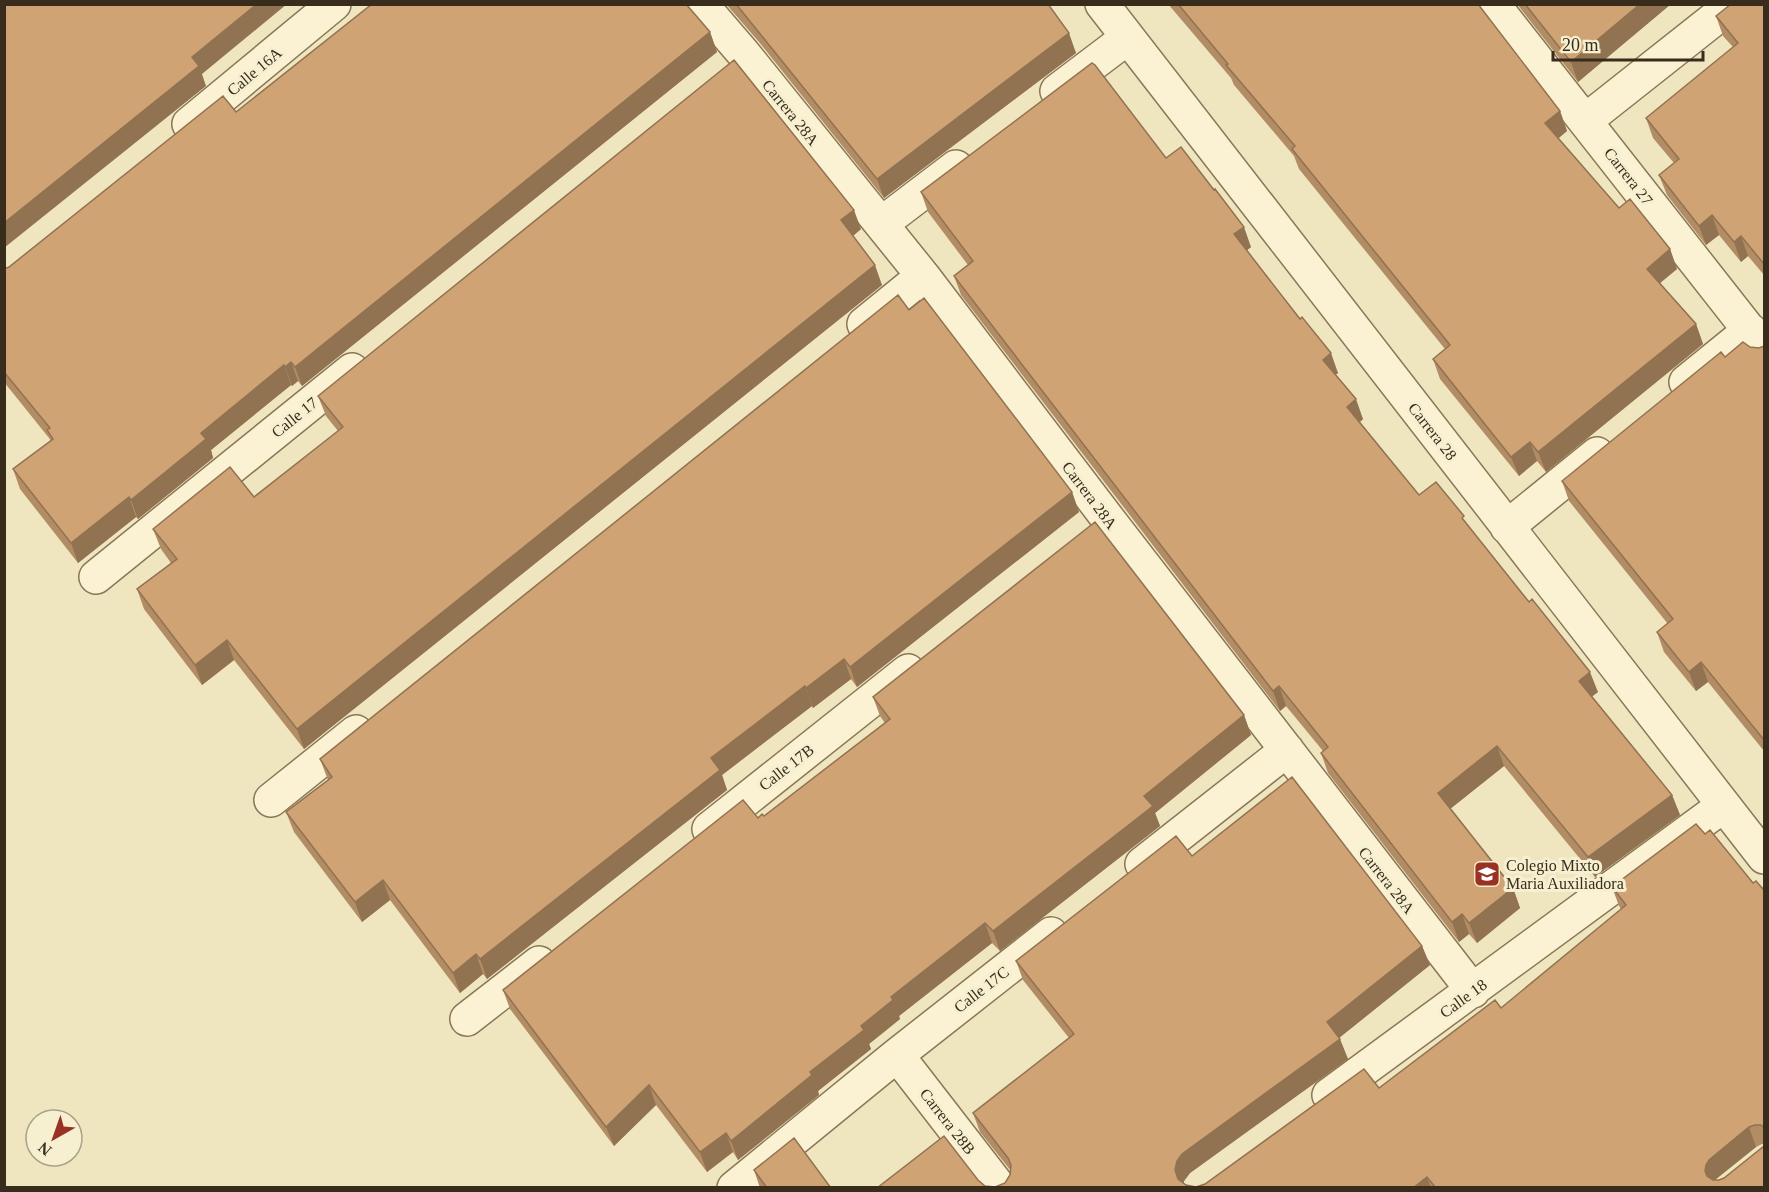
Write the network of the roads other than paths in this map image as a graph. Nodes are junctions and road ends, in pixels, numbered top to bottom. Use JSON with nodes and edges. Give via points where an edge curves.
{"nodes":[{"id":1,"x":334,"y":4,"type":"edge"},
{"id":2,"x":701,"y":4,"type":"edge"},
{"id":3,"x":1102,"y":4,"type":"edge"},
{"id":4,"x":1492,"y":4,"type":"edge"},
{"id":5,"x":1733,"y":4,"type":"edge"},
{"id":6,"x":1128,"y":38,"type":"junction"},
{"id":7,"x":1033,"y":109,"type":"edge"},
{"id":8,"x":1585,"y":121,"type":"junction"},
{"id":9,"x":162,"y":145,"type":"edge"},
{"id":10,"x":976,"y":152,"type":"edge"},
{"id":11,"x":882,"y":224,"type":"junction"},
{"id":12,"x":923,"y":276,"type":"junction"},
{"id":13,"x":1757,"y":339,"type":"edge"},
{"id":14,"x":839,"y":344,"type":"edge"},
{"id":15,"x":374,"y":353,"type":"edge"},
{"id":16,"x":1660,"y":403,"type":"edge"},
{"id":17,"x":1624,"y":432,"type":"edge"},
{"id":18,"x":1507,"y":527,"type":"junction"},
{"id":19,"x":96,"y":577,"type":"dead end"},
{"id":20,"x":927,"y":656,"type":"edge"},
{"id":21,"x":382,"y":711,"type":"edge"},
{"id":22,"x":1287,"y":750,"type":"junction"},
{"id":23,"x":271,"y":800,"type":"dead end"},
{"id":24,"x":1723,"y":806,"type":"junction"},
{"id":25,"x":683,"y":849,"type":"edge"},
{"id":26,"x":1764,"y":857,"type":"edge"},
{"id":27,"x":1120,"y":881,"type":"edge"},
{"id":28,"x":1073,"y":917,"type":"edge"},
{"id":29,"x":561,"y":945,"type":"edge"},
{"id":30,"x":1473,"y":991,"type":"junction"},
{"id":31,"x":467,"y":1020,"type":"dead end"},
{"id":32,"x":897,"y":1055,"type":"junction"},
{"id":33,"x":1308,"y":1110,"type":"edge"},
{"id":34,"x":734,"y":1188,"type":"edge"},
{"id":35,"x":1000,"y":1188,"type":"edge"}],
"edges":[{"from":1,"to":9,"type":"street","name":"Calle 16A"},
{"from":2,"to":11,"type":"street","name":"Carrera 28A","via":[[734,62]]},
{"from":3,"to":6,"type":"street","name":"Carrera 28"},
{"from":4,"to":8,"type":"street","name":"Carrera 27"},
{"from":5,"to":8,"type":"street"},
{"from":6,"to":7,"type":"street"},
{"from":6,"to":18,"type":"street","name":"Carrera 28"},
{"from":8,"to":13,"type":"street","name":"Carrera 27"},
{"from":10,"to":11,"type":"street"},
{"from":11,"to":12,"type":"street","name":"Carrera 28A"},
{"from":12,"to":14,"type":"street"},
{"from":12,"to":22,"type":"street","name":"Carrera 28A","via":[[1096,523]]},
{"from":13,"to":16,"type":"street"},
{"from":15,"to":19,"type":"street","name":"Calle 17"},
{"from":17,"to":18,"type":"street"},
{"from":18,"to":24,"type":"street","name":"Carrera 28"},
{"from":20,"to":25,"type":"street","name":"Calle 17B"},
{"from":21,"to":23,"type":"street"},
{"from":22,"to":27,"type":"street"},
{"from":22,"to":30,"type":"street","name":"Carrera 28A"},
{"from":24,"to":26,"type":"street","name":"Carrera 28"},
{"from":24,"to":30,"type":"street","name":"Calle 18"},
{"from":28,"to":32,"type":"street","name":"Calle 17C"},
{"from":29,"to":31,"type":"street"},
{"from":30,"to":33,"type":"street","name":"Calle 18"},
{"from":32,"to":34,"type":"street","name":"Calle 17C"},
{"from":32,"to":35,"type":"street","name":"Carrera 28B"}]}
